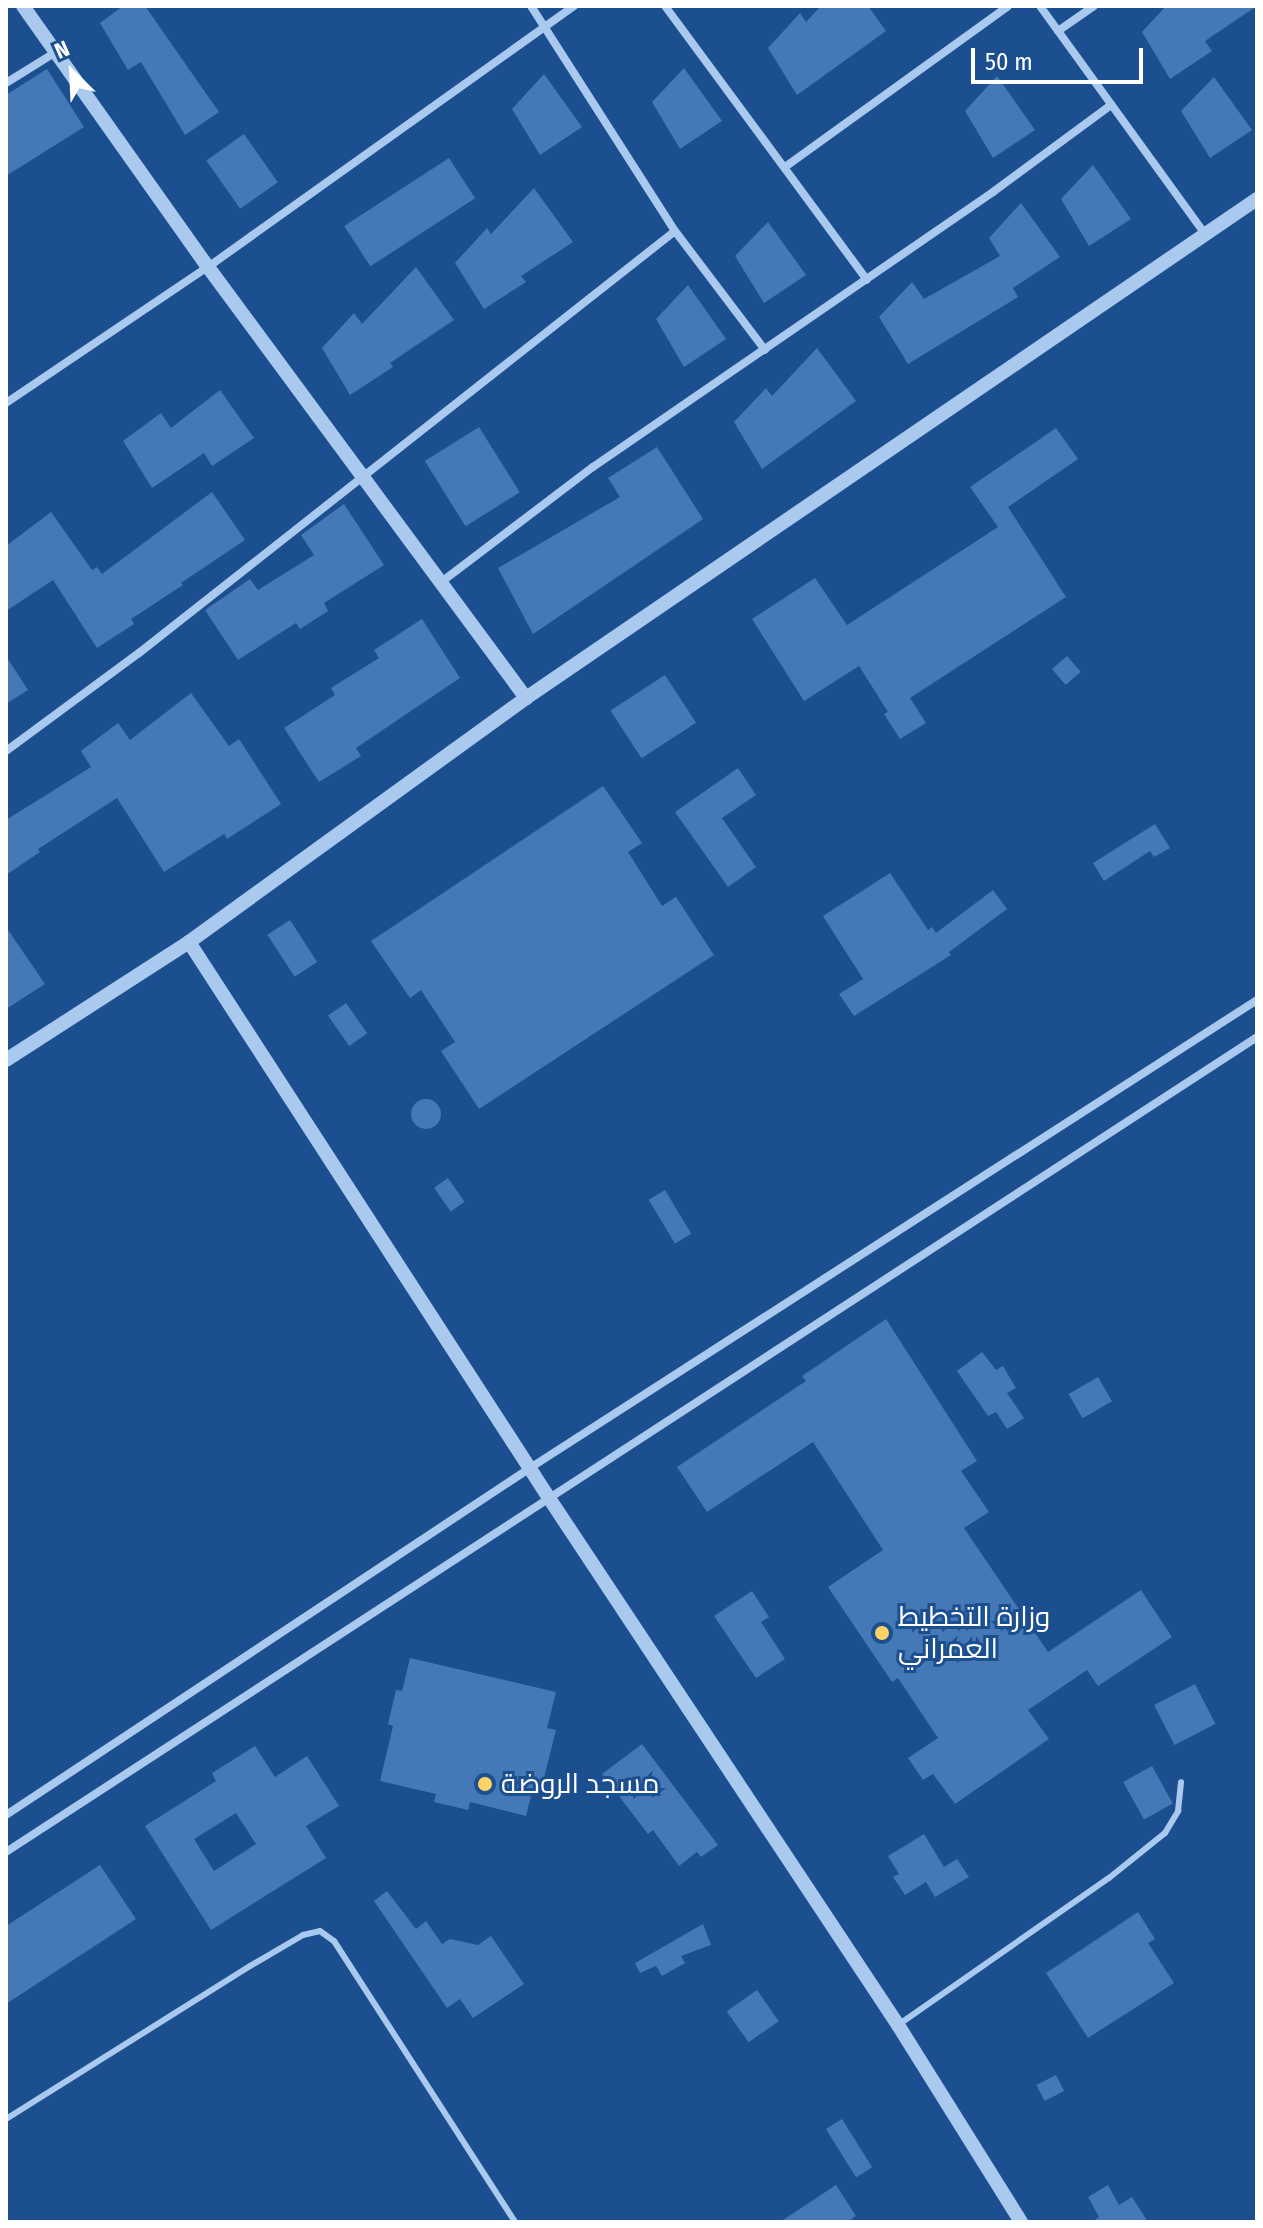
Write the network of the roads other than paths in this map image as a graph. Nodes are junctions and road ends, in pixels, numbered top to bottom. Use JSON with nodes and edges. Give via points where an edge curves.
{"nodes":[{"id":1,"x":23,"y":6,"type":"edge"},
{"id":2,"x":531,"y":6,"type":"edge"},
{"id":3,"x":574,"y":6,"type":"edge"},
{"id":4,"x":665,"y":6,"type":"edge"},
{"id":5,"x":1008,"y":6,"type":"edge"},
{"id":6,"x":1040,"y":6,"type":"edge"},
{"id":7,"x":1094,"y":6,"type":"edge"},
{"id":8,"x":545,"y":26,"type":"junction"},
{"id":9,"x":1058,"y":31,"type":"junction"},
{"id":10,"x":56,"y":52,"type":"junction"},
{"id":11,"x":6,"y":83,"type":"edge"},
{"id":12,"x":1111,"y":105,"type":"junction"},
{"id":13,"x":785,"y":167,"type":"junction"},
{"id":14,"x":1257,"y":199,"type":"edge"},
{"id":15,"x":675,"y":231,"type":"junction"},
{"id":16,"x":1206,"y":235,"type":"junction"},
{"id":17,"x":208,"y":267,"type":"junction"},
{"id":18,"x":867,"y":280,"type":"junction"},
{"id":19,"x":765,"y":350,"type":"junction"},
{"id":20,"x":6,"y":403,"type":"edge"},
{"id":21,"x":361,"y":477,"type":"junction"},
{"id":22,"x":440,"y":583,"type":"junction"},
{"id":23,"x":526,"y":698,"type":"junction"},
{"id":24,"x":6,"y":751,"type":"edge"},
{"id":25,"x":189,"y":942,"type":"junction"},
{"id":26,"x":1257,"y":1000,"type":"edge"},
{"id":27,"x":1257,"y":1037,"type":"edge"},
{"id":28,"x":6,"y":1060,"type":"edge"},
{"id":29,"x":530,"y":1468,"type":"junction"},
{"id":30,"x":549,"y":1498,"type":"junction"},
{"id":31,"x":1181,"y":1782,"type":"dead end"},
{"id":32,"x":6,"y":1815,"type":"edge"},
{"id":33,"x":6,"y":1852,"type":"edge"},
{"id":34,"x":898,"y":2025,"type":"junction"},
{"id":35,"x":6,"y":2119,"type":"edge"},
{"id":36,"x":515,"y":2222,"type":"edge"},
{"id":37,"x":1021,"y":2222,"type":"edge"}],
"edges":[{"from":1,"to":10,"type":"street"},
{"from":2,"to":8,"type":"street"},
{"from":3,"to":8,"type":"street"},
{"from":4,"to":13,"type":"street"},
{"from":5,"to":13,"type":"street"},
{"from":6,"to":9,"type":"street"},
{"from":7,"to":9,"type":"street"},
{"from":8,"to":15,"type":"street"},
{"from":8,"to":17,"type":"street"},
{"from":9,"to":12,"type":"street"},
{"from":10,"to":11,"type":"street"},
{"from":10,"to":17,"type":"street"},
{"from":12,"to":16,"type":"street"},
{"from":12,"to":18,"type":"street"},
{"from":13,"to":18,"type":"street"},
{"from":14,"to":16,"type":"street"},
{"from":15,"to":19,"type":"street"},
{"from":15,"to":21,"type":"street"},
{"from":16,"to":23,"type":"street"},
{"from":17,"to":20,"type":"street"},
{"from":17,"to":21,"type":"street"},
{"from":18,"to":19,"type":"street"},
{"from":19,"to":22,"type":"street","via":[[593,467]]},
{"from":21,"to":22,"type":"street"},
{"from":21,"to":24,"type":"street"},
{"from":22,"to":23,"type":"street"},
{"from":23,"to":25,"type":"street"},
{"from":25,"to":28,"type":"street"},
{"from":25,"to":29,"type":"street"},
{"from":26,"to":29,"type":"street"},
{"from":27,"to":30,"type":"street"},
{"from":29,"to":30,"type":"street"},
{"from":29,"to":32,"type":"street"},
{"from":30,"to":33,"type":"street"},
{"from":30,"to":34,"type":"street"},
{"from":31,"to":34,"type":"lane","via":[[1178,1811],[1165,1833]]},
{"from":34,"to":37,"type":"street"},
{"from":35,"to":36,"type":"lane","via":[[250,1966],[303,1935],[320,1931],[334,1941]]}]}
